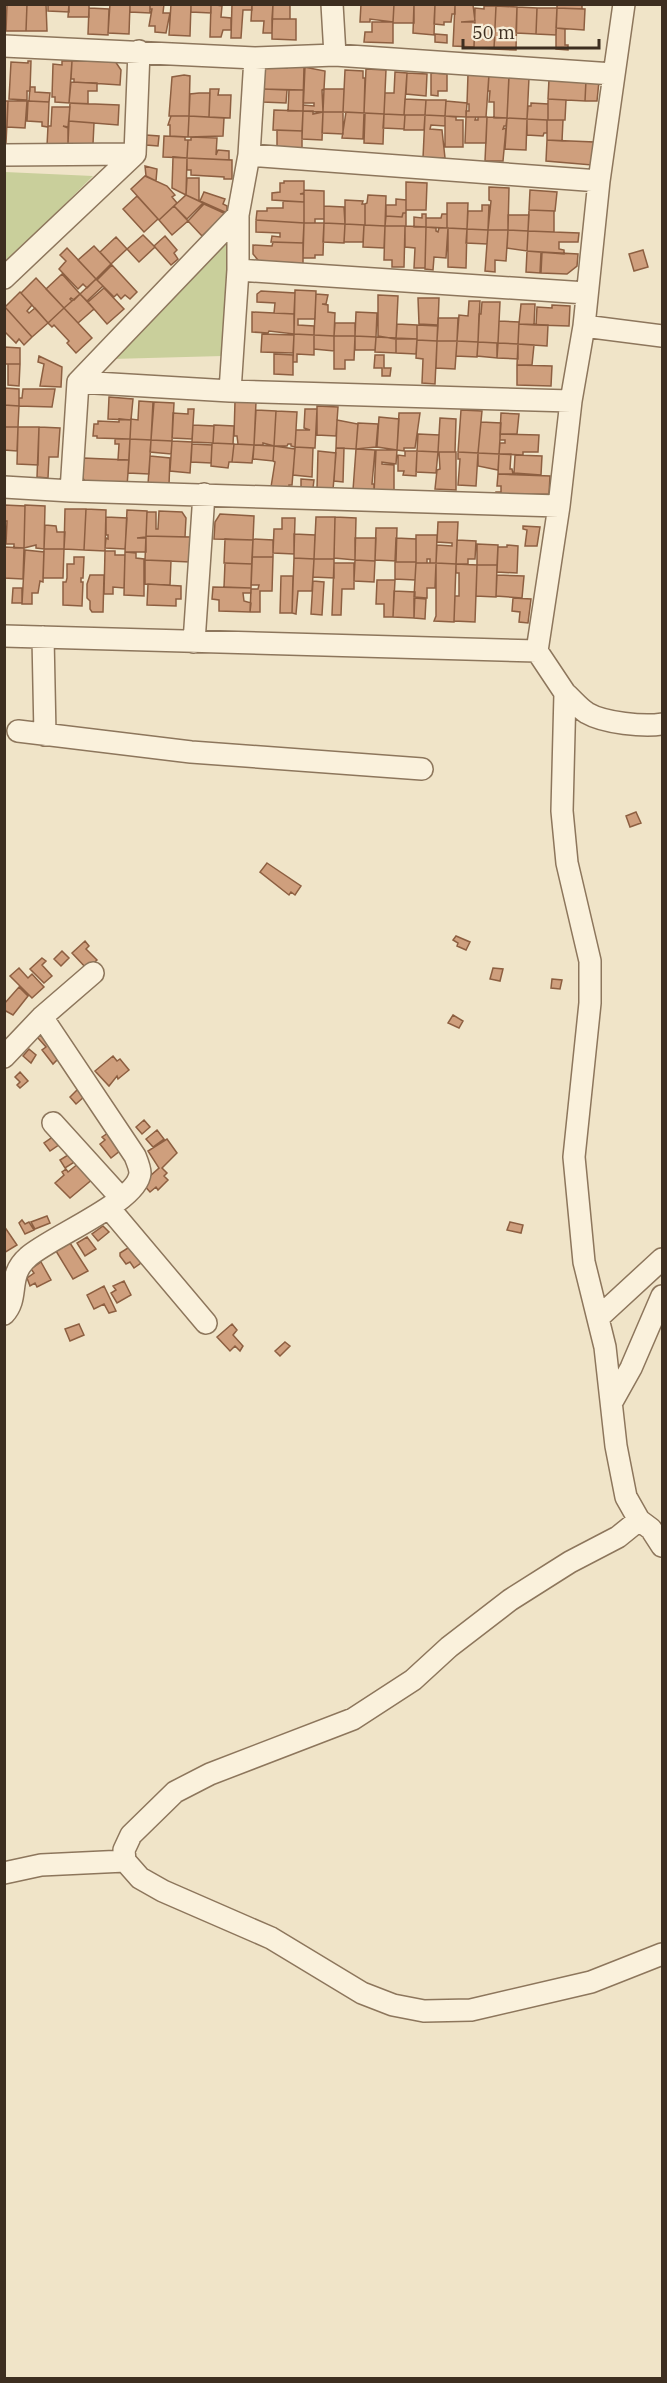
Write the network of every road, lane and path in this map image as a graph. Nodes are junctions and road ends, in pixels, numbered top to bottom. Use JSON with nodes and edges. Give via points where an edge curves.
{"nodes":[{"id":1,"x":332,"y":4,"type":"edge"},
{"id":2,"x":624,"y":4,"type":"edge"},
{"id":3,"x":4,"y":46,"type":"edge"},
{"id":4,"x":139,"y":51,"type":"junction"},
{"id":5,"x":335,"y":55,"type":"junction"},
{"id":6,"x":255,"y":58,"type":"junction"},
{"id":7,"x":613,"y":74,"type":"junction"},
{"id":8,"x":135,"y":154,"type":"junction"},
{"id":9,"x":4,"y":155,"type":"edge"},
{"id":10,"x":249,"y":155,"type":"junction"},
{"id":11,"x":599,"y":181,"type":"junction"},
{"id":12,"x":238,"y":215,"type":"junction"},
{"id":13,"x":238,"y":270,"type":"junction"},
{"id":14,"x":4,"y":278,"type":"edge"},
{"id":15,"x":586,"y":293,"type":"junction"},
{"id":16,"x":584,"y":326,"type":"junction"},
{"id":17,"x":663,"y":336,"type":"edge"},
{"id":18,"x":78,"y":382,"type":"junction"},
{"id":19,"x":230,"y":391,"type":"junction"},
{"id":20,"x":571,"y":401,"type":"junction"},
{"id":21,"x":4,"y":487,"type":"edge"},
{"id":22,"x":71,"y":491,"type":"junction"},
{"id":23,"x":204,"y":495,"type":"junction"},
{"id":24,"x":559,"y":506,"type":"junction"},
{"id":25,"x":4,"y":636,"type":"edge"},
{"id":26,"x":43,"y":637,"type":"junction"},
{"id":27,"x":194,"y":642,"type":"junction"},
{"id":28,"x":537,"y":651,"type":"junction"},
{"id":29,"x":565,"y":693,"type":"junction"},
{"id":30,"x":663,"y":724,"type":"edge"},
{"id":31,"x":18,"y":731,"type":"dead end"},
{"id":32,"x":45,"y":735,"type":"junction"},
{"id":33,"x":422,"y":769,"type":"dead end"},
{"id":34,"x":93,"y":973,"type":"dead end"},
{"id":35,"x":42,"y":1017,"type":"junction"},
{"id":36,"x":4,"y":1057,"type":"edge"},
{"id":37,"x":53,"y":1123,"type":"dead end"},
{"id":38,"x":115,"y":1203,"type":"junction"},
{"id":39,"x":663,"y":1259,"type":"edge"},
{"id":40,"x":13,"y":1264,"type":"edge"},
{"id":41,"x":663,"y":1296,"type":"edge"},
{"id":42,"x":4,"y":1314,"type":"edge"},
{"id":43,"x":598,"y":1318,"type":"junction"},
{"id":44,"x":206,"y":1323,"type":"dead end"},
{"id":45,"x":612,"y":1401,"type":"junction"},
{"id":46,"x":654,"y":1530,"type":"edge"},
{"id":47,"x":125,"y":1861,"type":"junction"},
{"id":48,"x":4,"y":1873,"type":"edge"},
{"id":49,"x":663,"y":1954,"type":"edge"}],
"edges":[{"from":1,"to":5,"type":"street"},
{"from":2,"to":7,"type":"street"},
{"from":3,"to":4,"type":"street"},
{"from":4,"to":6,"type":"street"},
{"from":4,"to":8,"type":"street"},
{"from":5,"to":6,"type":"street"},
{"from":5,"to":7,"type":"street"},
{"from":6,"to":10,"type":"street"},
{"from":7,"to":11,"type":"street"},
{"from":8,"to":9,"type":"street"},
{"from":8,"to":14,"type":"street"},
{"from":10,"to":11,"type":"street"},
{"from":10,"to":12,"type":"street"},
{"from":11,"to":15,"type":"street"},
{"from":12,"to":13,"type":"street"},
{"from":12,"to":18,"type":"street"},
{"from":13,"to":15,"type":"street"},
{"from":13,"to":19,"type":"street"},
{"from":15,"to":16,"type":"street"},
{"from":16,"to":17,"type":"street"},
{"from":16,"to":20,"type":"street"},
{"from":18,"to":19,"type":"street"},
{"from":18,"to":22,"type":"street"},
{"from":19,"to":20,"type":"street"},
{"from":20,"to":24,"type":"street"},
{"from":21,"to":22,"type":"street"},
{"from":22,"to":23,"type":"street"},
{"from":23,"to":24,"type":"street"},
{"from":23,"to":27,"type":"street"},
{"from":24,"to":28,"type":"street"},
{"from":25,"to":26,"type":"street"},
{"from":26,"to":27,"type":"street"},
{"from":26,"to":32,"type":"street"},
{"from":27,"to":28,"type":"street"},
{"from":28,"to":29,"type":"street"},
{"from":29,"to":30,"type":"street","via":[[587,713],[608,720]]},
{"from":29,"to":43,"type":"street","via":[[562,811],[566,852],[590,961],[590,1003],[574,1157],[584,1262]]},
{"from":31,"to":32,"type":"street"},
{"from":32,"to":33,"type":"street","via":[[191,752]]},
{"from":34,"to":35,"type":"street"},
{"from":35,"to":36,"type":"street"},
{"from":35,"to":38,"type":"street","via":[[135,1156],[140,1173],[135,1185]]},
{"from":37,"to":38,"type":"street"},
{"from":38,"to":40,"type":"street"},
{"from":38,"to":44,"type":"street"},
{"from":39,"to":43,"type":"street"},
{"from":40,"to":42,"type":"street","via":[[11,1306]]},
{"from":41,"to":45,"type":"street"},
{"from":43,"to":45,"type":"street"},
{"from":45,"to":46,"type":"street","via":[[626,1497]]},
{"from":46,"to":47,"type":"street","via":[[618,1538],[570,1562],[510,1600],[413,1680],[353,1719],[210,1774],[175,1792],[130,1835],[124,1850]]},
{"from":47,"to":48,"type":"street","via":[[41,1865]]},
{"from":47,"to":49,"type":"street","via":[[140,1878],[163,1891],[271,1938],[362,1993],[424,2011],[471,2010],[535,1996],[591,1982]]}]}
